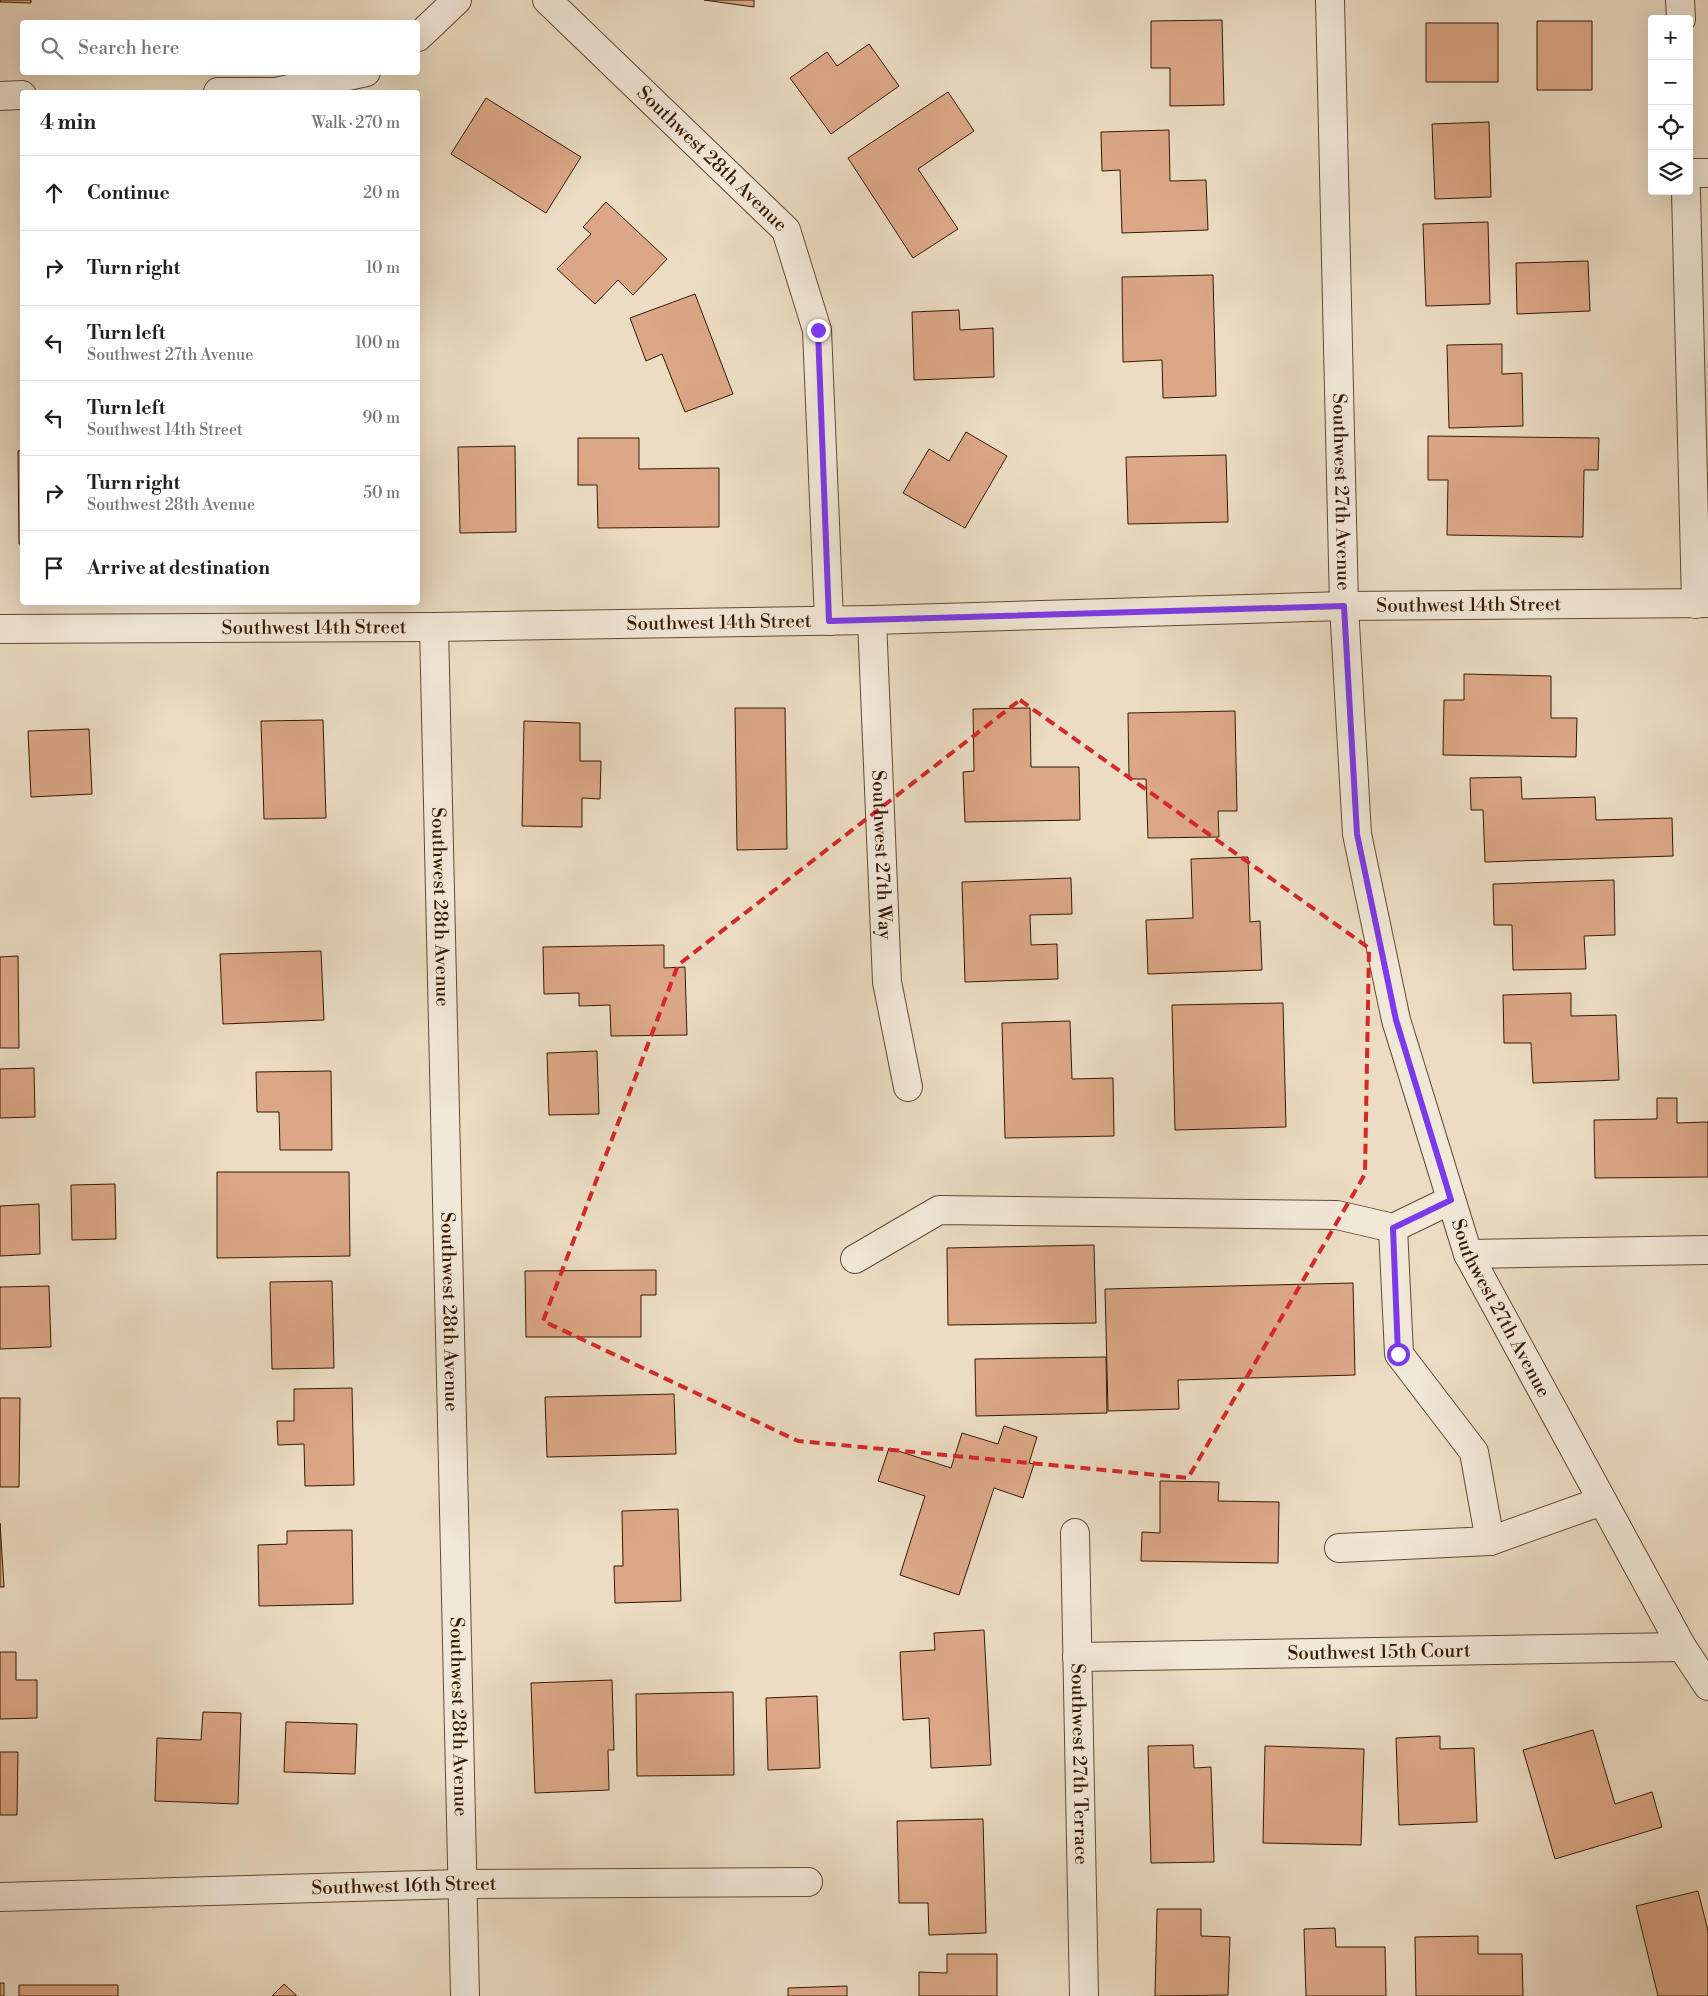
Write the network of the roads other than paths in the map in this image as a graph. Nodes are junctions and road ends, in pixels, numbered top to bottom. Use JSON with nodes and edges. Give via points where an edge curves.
{"nodes":[{"id":1,"x":457,"y":0,"type":"edge"},
{"id":2,"x":547,"y":0,"type":"edge"},
{"id":3,"x":1330,"y":0,"type":"edge"},
{"id":4,"x":1680,"y":0,"type":"edge"},
{"id":5,"x":1681,"y":15,"type":"edge"},
{"id":6,"x":420,"y":35,"type":"edge"},
{"id":7,"x":352,"y":75,"type":"edge"},
{"id":8,"x":285,"y":90,"type":"edge"},
{"id":9,"x":20,"y":95,"type":"edge"},
{"id":10,"x":0,"y":96,"type":"edge"},
{"id":11,"x":1708,"y":172,"type":"edge"},
{"id":12,"x":1693,"y":173,"type":"edge"},
{"id":13,"x":1686,"y":195,"type":"edge"},
{"id":14,"x":1702,"y":603,"type":"edge"},
{"id":15,"x":1344,"y":606,"type":"junction"},
{"id":16,"x":872,"y":620,"type":"junction"},
{"id":17,"x":829,"y":621,"type":"junction"},
{"id":18,"x":434,"y":627,"type":"junction"},
{"id":19,"x":0,"y":629,"type":"edge"},
{"id":20,"x":908,"y":1087,"type":"dead end"},
{"id":21,"x":1451,"y":1200,"type":"junction"},
{"id":22,"x":1393,"y":1228,"type":"junction"},
{"id":23,"x":1708,"y":1250,"type":"edge"},
{"id":24,"x":1468,"y":1254,"type":"junction"},
{"id":25,"x":856,"y":1259,"type":"dead end"},
{"id":26,"x":1602,"y":1501,"type":"junction"},
{"id":27,"x":1074,"y":1533,"type":"dead end"},
{"id":28,"x":1490,"y":1540,"type":"junction"},
{"id":29,"x":1339,"y":1548,"type":"dead end"},
{"id":30,"x":1682,"y":1647,"type":"junction"},
{"id":31,"x":1077,"y":1658,"type":"junction"},
{"id":32,"x":1708,"y":1686,"type":"edge"},
{"id":33,"x":808,"y":1882,"type":"dead end"},
{"id":34,"x":461,"y":1884,"type":"junction"},
{"id":35,"x":0,"y":1897,"type":"edge"},
{"id":36,"x":464,"y":1996,"type":"edge"},
{"id":37,"x":1084,"y":1996,"type":"edge"}],
"edges":[{"from":1,"to":6,"type":"street"},
{"from":2,"to":17,"type":"street","name":"Southwest 28th Avenue","via":[[786,230],[818,330]]},
{"from":3,"to":15,"type":"street","name":"Southwest 27th Avenue"},
{"from":4,"to":5,"type":"street"},
{"from":7,"to":8,"type":"street"},
{"from":9,"to":10,"type":"street"},
{"from":11,"to":12,"type":"street"},
{"from":13,"to":14,"type":"street"},
{"from":14,"to":15,"type":"street","name":"Southwest 14th Street"},
{"from":15,"to":16,"type":"street","name":"Southwest 14th Street"},
{"from":15,"to":21,"type":"street","name":"Southwest 27th Avenue","via":[[1357,834],[1396,1020]]},
{"from":16,"to":17,"type":"street","name":"Southwest 14th Street"},
{"from":16,"to":20,"type":"street","name":"Southwest 27th Way","via":[[888,982]]},
{"from":17,"to":18,"type":"street","name":"Southwest 14th Street"},
{"from":18,"to":19,"type":"street","name":"Southwest 14th Street"},
{"from":18,"to":34,"type":"street","name":"Southwest 28th Avenue"},
{"from":21,"to":22,"type":"street"},
{"from":21,"to":24,"type":"street","name":"Southwest 27th Avenue"},
{"from":22,"to":25,"type":"street","via":[[1337,1215],[939,1210]]},
{"from":22,"to":28,"type":"street","via":[[1398,1354],[1474,1452]]},
{"from":23,"to":24,"type":"street"},
{"from":24,"to":26,"type":"street","name":"Southwest 27th Avenue"},
{"from":26,"to":28,"type":"street"},
{"from":26,"to":30,"type":"street","name":"Southwest 27th Avenue"},
{"from":27,"to":31,"type":"street","name":"Southwest 27th Terrace"},
{"from":28,"to":29,"type":"street"},
{"from":30,"to":31,"type":"street","name":"Southwest 15th Court"},
{"from":30,"to":32,"type":"street","name":"Southwest 27th Avenue"},
{"from":31,"to":37,"type":"street","name":"Southwest 27th Terrace"},
{"from":33,"to":34,"type":"street","name":"Southwest 16th Street"},
{"from":34,"to":35,"type":"street","name":"Southwest 16th Street"},
{"from":34,"to":36,"type":"street","name":"Southwest 28th Avenue"}]}
